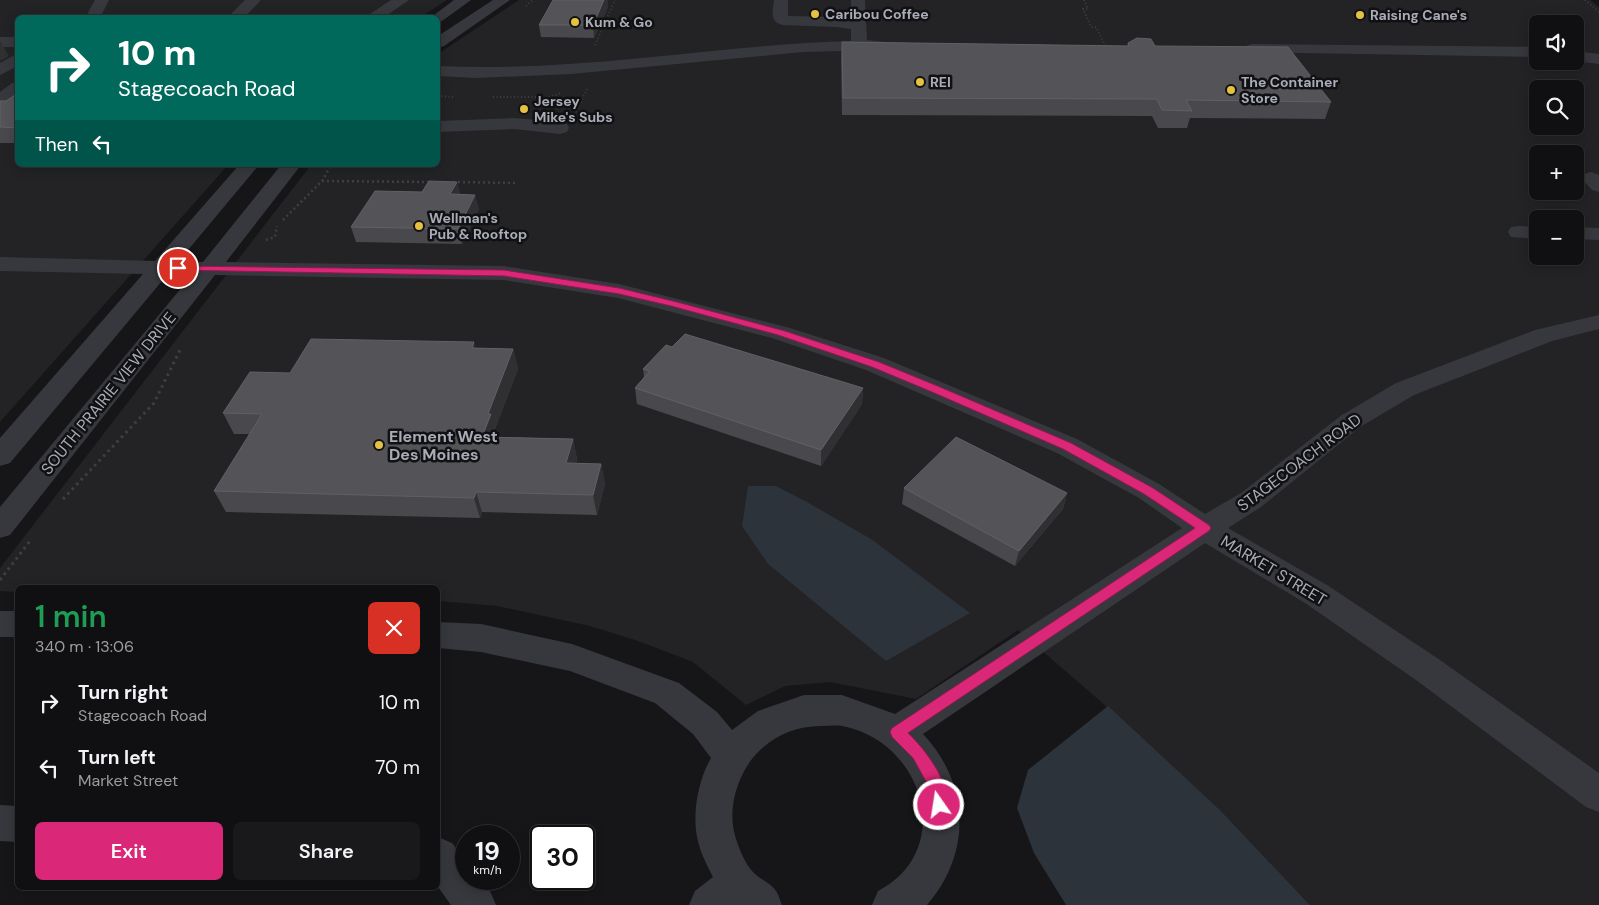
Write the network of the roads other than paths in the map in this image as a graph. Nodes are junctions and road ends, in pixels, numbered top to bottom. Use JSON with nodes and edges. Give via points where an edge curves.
{"nodes":[{"id":1,"x":102,"y":0,"type":"edge"},
{"id":2,"x":254,"y":0,"type":"edge"},
{"id":3,"x":402,"y":0,"type":"edge"},
{"id":4,"x":464,"y":0,"type":"edge"},
{"id":5,"x":503,"y":0,"type":"edge"},
{"id":6,"x":781,"y":0,"type":"edge"},
{"id":7,"x":858,"y":0,"type":"edge"},
{"id":8,"x":94,"y":15,"type":"edge"},
{"id":9,"x":237,"y":15,"type":"edge"},
{"id":10,"x":377,"y":15,"type":"edge"},
{"id":11,"x":440,"y":16,"type":"edge"},
{"id":12,"x":859,"y":26,"type":"junction"},
{"id":13,"x":0,"y":42,"type":"edge"},
{"id":14,"x":15,"y":42,"type":"edge"},
{"id":15,"x":440,"y":42,"type":"edge"},
{"id":16,"x":859,"y":45,"type":"junction"},
{"id":17,"x":897,"y":45,"type":"edge"},
{"id":18,"x":1233,"y":49,"type":"edge"},
{"id":19,"x":1529,"y":52,"type":"edge"},
{"id":20,"x":1584,"y":57,"type":"edge"},
{"id":21,"x":1599,"y":59,"type":"edge"},
{"id":22,"x":15,"y":60,"type":"edge"},
{"id":23,"x":584,"y":68,"type":"junction"},
{"id":24,"x":0,"y":70,"type":"edge"},
{"id":25,"x":440,"y":71,"type":"edge"},
{"id":26,"x":440,"y":87,"type":"edge"},
{"id":27,"x":15,"y":89,"type":"edge"},
{"id":28,"x":0,"y":100,"type":"edge"},
{"id":29,"x":440,"y":127,"type":"edge"},
{"id":30,"x":560,"y":128,"type":"dead end"},
{"id":31,"x":247,"y":167,"type":"edge"},
{"id":32,"x":289,"y":167,"type":"edge"},
{"id":33,"x":1584,"y":233,"type":"edge"},
{"id":34,"x":1599,"y":234,"type":"edge"},
{"id":35,"x":0,"y":264,"type":"edge"},
{"id":36,"x":161,"y":268,"type":"junction"},
{"id":37,"x":210,"y":269,"type":"junction"},
{"id":38,"x":1599,"y":322,"type":"edge"},
{"id":39,"x":0,"y":456,"type":"edge"},
{"id":40,"x":0,"y":527,"type":"edge"},
{"id":41,"x":1204,"y":528,"type":"junction"},
{"id":42,"x":0,"y":624,"type":"edge"},
{"id":43,"x":15,"y":624,"type":"edge"},
{"id":44,"x":440,"y":635,"type":"edge"},
{"id":45,"x":897,"y":732,"type":"junction"},
{"id":46,"x":731,"y":756,"type":"junction"},
{"id":47,"x":1599,"y":795,"type":"edge"},
{"id":48,"x":0,"y":823,"type":"edge"},
{"id":49,"x":15,"y":824,"type":"edge"},
{"id":50,"x":440,"y":859,"type":"edge"},
{"id":51,"x":736,"y":898,"type":"edge"},
{"id":52,"x":908,"y":902,"type":"edge"},
{"id":53,"x":476,"y":905,"type":"edge"}],
"edges":[{"from":1,"to":8,"type":"street"},
{"from":2,"to":9,"type":"street"},
{"from":3,"to":10,"type":"street"},
{"from":4,"to":11,"type":"street"},
{"from":5,"to":15,"type":"street"},
{"from":6,"to":12,"type":"street","via":[[782,20]]},
{"from":7,"to":12,"type":"street"},
{"from":12,"to":16,"type":"street"},
{"from":13,"to":14,"type":"street"},
{"from":16,"to":17,"type":"street"},
{"from":16,"to":23,"type":"street"},
{"from":18,"to":19,"type":"street"},
{"from":20,"to":21,"type":"street"},
{"from":22,"to":24,"type":"street"},
{"from":23,"to":25,"type":"street","via":[[491,73]]},
{"from":23,"to":26,"type":"street","via":[[564,86],[452,84]]},
{"from":27,"to":28,"type":"street"},
{"from":29,"to":30,"type":"street","via":[[509,124]]},
{"from":31,"to":36,"type":"street"},
{"from":32,"to":37,"type":"street","name":"SOUTH PRAIRIE VIEW DRIVE"},
{"from":33,"to":34,"type":"street"},
{"from":35,"to":36,"type":"street","name":"MARKET STREET"},
{"from":36,"to":37,"type":"street","name":"MARKET STREET"},
{"from":36,"to":39,"type":"street"},
{"from":37,"to":40,"type":"street","name":"SOUTH PRAIRIE VIEW DRIVE"},
{"from":37,"to":41,"type":"street","name":"MARKET STREET","via":[[504,273],[619,291],[683,306],[782,333],[875,364],[936,389],[1067,446],[1149,491]]},
{"from":38,"to":41,"type":"street","name":"STAGECOACH ROAD","via":[[1544,335],[1405,389],[1351,421],[1251,500]]},
{"from":41,"to":45,"type":"street","name":"STAGECOACH ROAD"},
{"from":41,"to":47,"type":"street","name":"MARKET STREET","via":[[1316,594],[1436,676]]},
{"from":42,"to":43,"type":"street"},
{"from":44,"to":46,"type":"street","via":[[481,638],[572,658],[667,693],[705,723]]},
{"from":45,"to":46,"type":"street","via":[[865,715],[830,708],[794,712],[756,730]]},
{"from":45,"to":52,"type":"street","via":[[919,753],[936,786],[942,824],[933,863]]},
{"from":46,"to":51,"type":"street","via":[[716,787],[712,824],[717,849]]},
{"from":48,"to":49,"type":"street"},
{"from":50,"to":53,"type":"street"}]}
